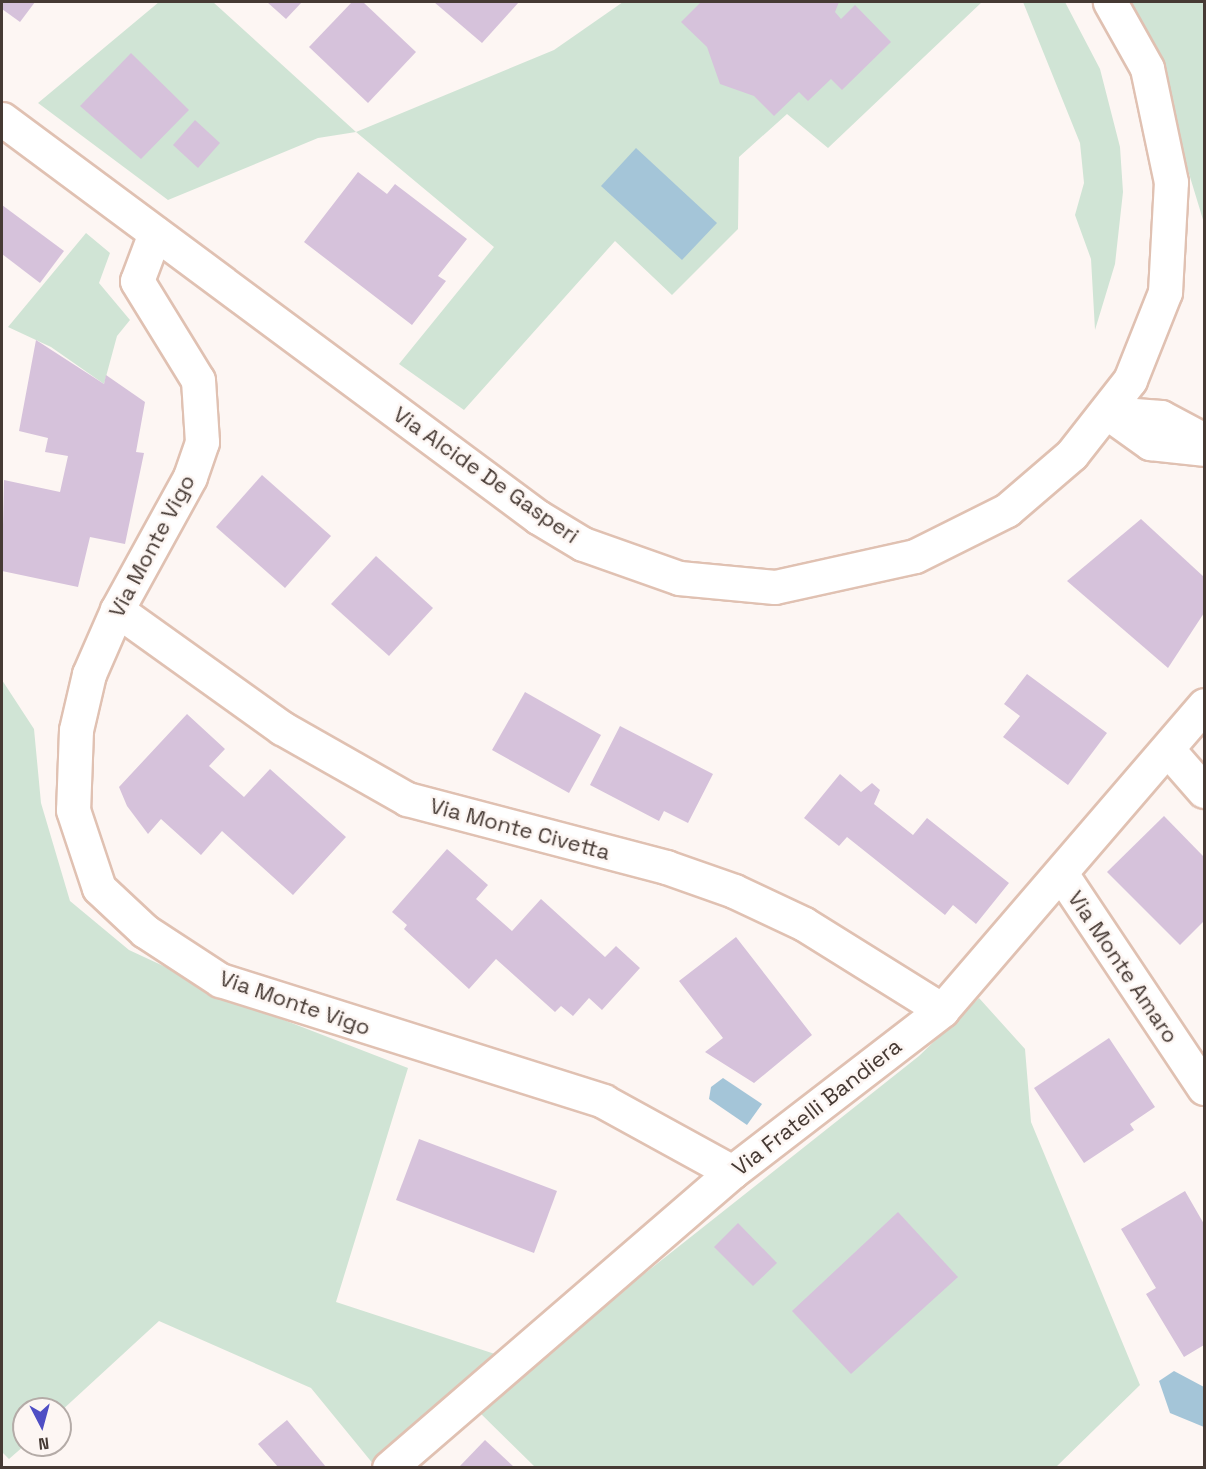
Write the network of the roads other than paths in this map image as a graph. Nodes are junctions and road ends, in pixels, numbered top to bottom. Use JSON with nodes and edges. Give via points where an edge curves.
{"nodes":[{"id":1,"x":1110,"y":2,"type":"edge"},
{"id":2,"x":2,"y":119,"type":"edge"},
{"id":3,"x":155,"y":233,"type":"junction"},
{"id":4,"x":1108,"y":413,"type":"junction"},
{"id":5,"x":1204,"y":440,"type":"edge"},
{"id":6,"x":1204,"y":449,"type":"edge"},
{"id":7,"x":117,"y":610,"type":"junction"},
{"id":8,"x":1204,"y":705,"type":"edge"},
{"id":9,"x":1168,"y":752,"type":"junction"},
{"id":10,"x":1204,"y":790,"type":"edge"},
{"id":11,"x":1062,"y":875,"type":"junction"},
{"id":12,"x":942,"y":1010,"type":"junction"},
{"id":13,"x":1204,"y":1088,"type":"edge"},
{"id":14,"x":732,"y":1172,"type":"junction"},
{"id":15,"x":389,"y":1467,"type":"edge"}],
"edges":[{"from":1,"to":4,"type":"street","name":"Via Alcide De Gasperi","via":[[1147,68],[1161,119],[1170,182],[1171,254],[1153,328]]},
{"from":2,"to":3,"type":"street","name":"Via Alcide De Gasperi"},
{"from":3,"to":4,"type":"street","name":"Via Alcide De Gasperi","via":[[538,517],[583,544],[679,578],[775,587],[915,556],[1033,490]]},
{"from":3,"to":7,"type":"street","name":"Via Monte Vigo","via":[[137,281],[198,380],[202,442],[190,477]]},
{"from":4,"to":5,"type":"street","via":[[1161,417]]},
{"from":4,"to":6,"type":"street","via":[[1150,443]]},
{"from":7,"to":12,"type":"street","name":"Via Monte Civetta","via":[[282,728],[408,799],[666,867],[735,891],[804,924]]},
{"from":7,"to":14,"type":"street","name":"Via Monte Vigo","via":[[89,674],[76,730],[73,810],[99,888],[145,931],[220,980],[603,1101]]},
{"from":8,"to":9,"type":"street","name":"Via Fratelli Bandiera"},
{"from":9,"to":10,"type":"street"},
{"from":9,"to":11,"type":"street","name":"Via Fratelli Bandiera"},
{"from":11,"to":12,"type":"street","name":"Via Fratelli Bandiera"},
{"from":11,"to":13,"type":"street","name":"Via Monte Amaro"},
{"from":12,"to":14,"type":"street","name":"Via Fratelli Bandiera"},
{"from":14,"to":15,"type":"street","name":"Via Fratelli Bandiera"}]}
